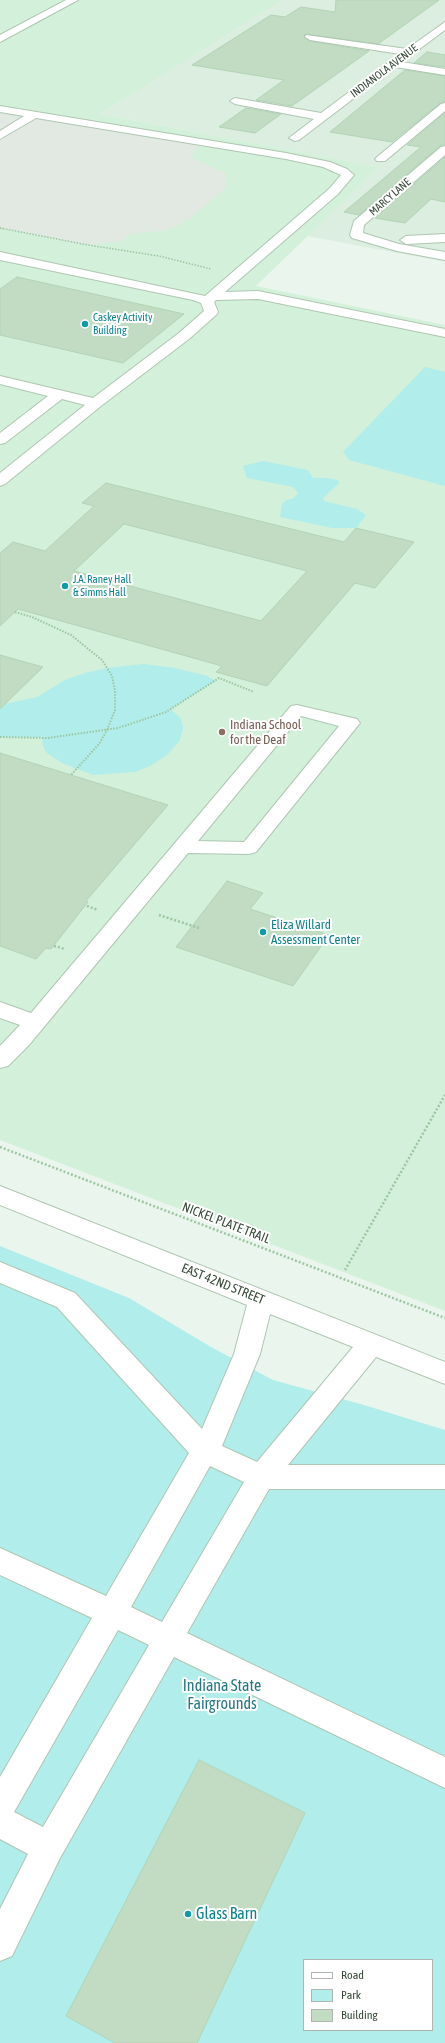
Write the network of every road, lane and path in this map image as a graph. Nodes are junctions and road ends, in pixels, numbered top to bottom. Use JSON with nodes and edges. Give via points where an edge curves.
{"nodes":[{"id":1,"x":73,"y":0,"type":"edge"},
{"id":2,"x":445,"y":24,"type":"edge"},
{"id":3,"x":310,"y":37,"type":"dead end"},
{"id":4,"x":0,"y":39,"type":"edge"},
{"id":5,"x":408,"y":52,"type":"junction"},
{"id":6,"x":393,"y":64,"type":"junction"},
{"id":7,"x":445,"y":72,"type":"edge"},
{"id":8,"x":235,"y":101,"type":"dead end"},
{"id":9,"x":445,"y":106,"type":"edge"},
{"id":10,"x":0,"y":109,"type":"edge"},
{"id":11,"x":33,"y":114,"type":"junction"},
{"id":12,"x":323,"y":117,"type":"junction"},
{"id":13,"x":0,"y":136,"type":"edge"},
{"id":14,"x":295,"y":138,"type":"dead end"},
{"id":15,"x":445,"y":149,"type":"edge"},
{"id":16,"x":381,"y":159,"type":"dead end"},
{"id":17,"x":0,"y":228,"type":"edge"},
{"id":18,"x":445,"y":238,"type":"edge"},
{"id":19,"x":376,"y":241,"type":"junction"},
{"id":20,"x":0,"y":256,"type":"edge"},
{"id":21,"x":445,"y":256,"type":"edge"},
{"id":22,"x":237,"y":275,"type":"junction"},
{"id":23,"x":210,"y":299,"type":"junction"},
{"id":24,"x":445,"y":334,"type":"edge"},
{"id":25,"x":0,"y":380,"type":"edge"},
{"id":26,"x":59,"y":394,"type":"junction"},
{"id":27,"x":96,"y":403,"type":"junction"},
{"id":28,"x":0,"y":440,"type":"edge"},
{"id":29,"x":0,"y":481,"type":"edge"},
{"id":30,"x":14,"y":612,"type":"dead end"},
{"id":31,"x":254,"y":692,"type":"dead end"},
{"id":32,"x":107,"y":730,"type":"junction"},
{"id":33,"x":0,"y":737,"type":"edge"},
{"id":34,"x":71,"y":775,"type":"dead end"},
{"id":35,"x":182,"y":847,"type":"junction"},
{"id":36,"x":133,"y":906,"type":"junction"},
{"id":37,"x":199,"y":928,"type":"dead end"},
{"id":38,"x":0,"y":1010,"type":"edge"},
{"id":39,"x":35,"y":1022,"type":"junction"},
{"id":40,"x":0,"y":1060,"type":"edge"},
{"id":41,"x":445,"y":1095,"type":"edge"},
{"id":42,"x":0,"y":1147,"type":"edge"},
{"id":43,"x":0,"y":1195,"type":"edge"},
{"id":44,"x":345,"y":1270,"type":"dead end"},
{"id":45,"x":0,"y":1272,"type":"edge"},
{"id":46,"x":261,"y":1300,"type":"junction"},
{"id":47,"x":445,"y":1318,"type":"edge"},
{"id":48,"x":371,"y":1344,"type":"junction"},
{"id":49,"x":445,"y":1373,"type":"edge"},
{"id":50,"x":204,"y":1450,"type":"junction"},
{"id":51,"x":261,"y":1477,"type":"junction"},
{"id":52,"x":445,"y":1477,"type":"edge"},
{"id":53,"x":0,"y":1560,"type":"edge"},
{"id":54,"x":111,"y":1614,"type":"junction"},
{"id":55,"x":168,"y":1639,"type":"junction"},
{"id":56,"x":445,"y":1773,"type":"edge"},
{"id":57,"x":0,"y":1807,"type":"edge"},
{"id":58,"x":0,"y":1822,"type":"edge"},
{"id":59,"x":49,"y":1847,"type":"junction"},
{"id":60,"x":0,"y":1944,"type":"edge"}],
"edges":[{"from":1,"to":4,"type":"street"},
{"from":2,"to":5,"type":"street","name":"INDIANOLA AVENUE"},
{"from":3,"to":5,"type":"street"},
{"from":5,"to":6,"type":"street","name":"INDIANOLA AVENUE"},
{"from":6,"to":7,"type":"street"},
{"from":6,"to":12,"type":"street","name":"INDIANOLA AVENUE"},
{"from":8,"to":12,"type":"street"},
{"from":9,"to":16,"type":"street"},
{"from":10,"to":11,"type":"street"},
{"from":11,"to":13,"type":"street"},
{"from":11,"to":22,"type":"street","via":[[286,156],[326,164],[348,175],[334,191]]},
{"from":12,"to":14,"type":"street","name":"INDIANOLA AVENUE"},
{"from":15,"to":19,"type":"street","name":"MARCY LANE","via":[[358,224],[356,235]]},
{"from":17,"to":22,"type":"path","via":[[159,256]]},
{"from":18,"to":19,"type":"street","name":"MARCY LANE"},
{"from":19,"to":21,"type":"street","name":"MARCY LANE"},
{"from":20,"to":23,"type":"street"},
{"from":22,"to":23,"type":"street"},
{"from":23,"to":24,"type":"street","via":[[258,295]]},
{"from":23,"to":27,"type":"street","via":[[211,312],[204,319]]},
{"from":25,"to":26,"type":"street"},
{"from":26,"to":27,"type":"street"},
{"from":26,"to":28,"type":"street"},
{"from":27,"to":29,"type":"street"},
{"from":30,"to":32,"type":"path","via":[[32,617],[71,635],[102,660],[112,676],[115,691],[115,710]]},
{"from":31,"to":32,"type":"path","via":[[219,678],[166,712]]},
{"from":32,"to":33,"type":"path","via":[[48,738]]},
{"from":32,"to":34,"type":"path","via":[[99,744]]},
{"from":35,"to":35,"type":"street","via":[[249,848],[351,723],[297,710]]},
{"from":35,"to":36,"type":"street"},
{"from":36,"to":37,"type":"path"},
{"from":36,"to":39,"type":"street"},
{"from":38,"to":39,"type":"street"},
{"from":39,"to":40,"type":"street"},
{"from":41,"to":44,"type":"path"},
{"from":42,"to":47,"type":"path","name":"NICKEL PLATE TRAIL"},
{"from":43,"to":46,"type":"street","name":"EAST 42ND STREET"},
{"from":45,"to":50,"type":"street","via":[[66,1300]]},
{"from":46,"to":48,"type":"street","name":"EAST 42ND STREET"},
{"from":46,"to":50,"type":"street","via":[[247,1354],[212,1438]]},
{"from":48,"to":49,"type":"street","name":"EAST 42ND STREET"},
{"from":48,"to":51,"type":"street"},
{"from":50,"to":51,"type":"street"},
{"from":50,"to":54,"type":"street"},
{"from":51,"to":52,"type":"street"},
{"from":51,"to":55,"type":"street"},
{"from":53,"to":54,"type":"street"},
{"from":54,"to":55,"type":"street"},
{"from":54,"to":57,"type":"street"},
{"from":55,"to":56,"type":"street"},
{"from":55,"to":59,"type":"street"},
{"from":58,"to":59,"type":"street"},
{"from":59,"to":60,"type":"street"}]}
